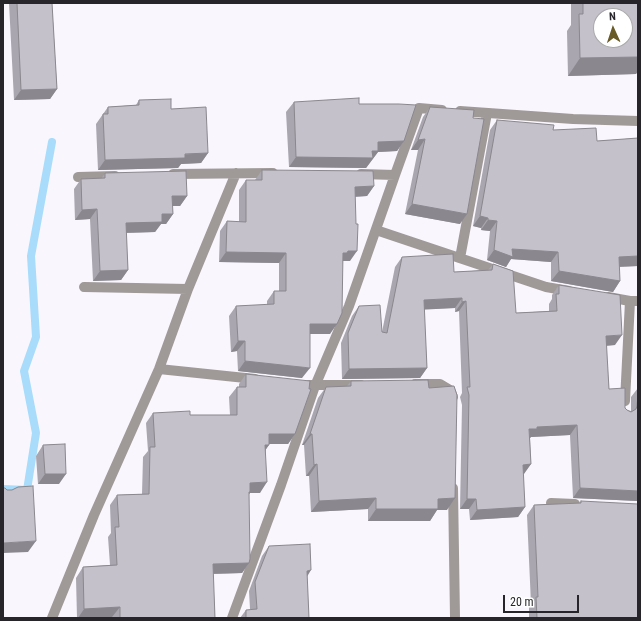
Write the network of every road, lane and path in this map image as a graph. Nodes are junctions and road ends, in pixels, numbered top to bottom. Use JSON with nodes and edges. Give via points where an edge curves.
{"nodes":[{"id":1,"x":487,"y":113,"type":"junction"},
{"id":2,"x":638,"y":121,"type":"edge"},
{"id":3,"x":236,"y":173,"type":"junction"},
{"id":4,"x":283,"y":173,"type":"edge"},
{"id":5,"x":165,"y":174,"type":"edge"},
{"id":6,"x":347,"y":174,"type":"edge"},
{"id":7,"x":125,"y":175,"type":"edge"},
{"id":8,"x":395,"y":175,"type":"junction"},
{"id":9,"x":78,"y":177,"type":"dead end"},
{"id":10,"x":376,"y":230,"type":"junction"},
{"id":11,"x":460,"y":258,"type":"junction"},
{"id":12,"x":84,"y":287,"type":"dead end"},
{"id":13,"x":188,"y":289,"type":"junction"},
{"id":14,"x":576,"y":292,"type":"edge"},
{"id":15,"x":599,"y":296,"type":"edge"},
{"id":16,"x":634,"y":301,"type":"edge"},
{"id":17,"x":159,"y":369,"type":"junction"},
{"id":18,"x":268,"y":381,"type":"edge"},
{"id":19,"x":299,"y":384,"type":"edge"},
{"id":20,"x":401,"y":384,"type":"edge"},
{"id":21,"x":370,"y":385,"type":"edge"},
{"id":22,"x":315,"y":386,"type":"junction"},
{"id":23,"x":456,"y":405,"type":"edge"},
{"id":24,"x":624,"y":407,"type":"edge"},
{"id":25,"x":454,"y":480,"type":"edge"},
{"id":26,"x":551,"y":503,"type":"edge"},
{"id":27,"x":583,"y":505,"type":"edge"},
{"id":28,"x":52,"y":618,"type":"edge"},
{"id":29,"x":232,"y":618,"type":"edge"},
{"id":30,"x":455,"y":618,"type":"edge"}],
"edges":[{"from":1,"to":2,"type":"street"},
{"from":1,"to":8,"type":"street","via":[[419,108]]},
{"from":1,"to":11,"type":"street"},
{"from":3,"to":4,"type":"street"},
{"from":3,"to":5,"type":"street"},
{"from":3,"to":13,"type":"street"},
{"from":6,"to":8,"type":"street"},
{"from":7,"to":9,"type":"street"},
{"from":8,"to":10,"type":"street"},
{"from":10,"to":11,"type":"street"},
{"from":10,"to":22,"type":"street","via":[[349,306]]},
{"from":11,"to":14,"type":"street","via":[[546,287]]},
{"from":12,"to":13,"type":"street"},
{"from":13,"to":17,"type":"street"},
{"from":15,"to":16,"type":"street"},
{"from":16,"to":24,"type":"street"},
{"from":17,"to":18,"type":"street"},
{"from":17,"to":28,"type":"street","via":[[94,515]]},
{"from":19,"to":22,"type":"street"},
{"from":20,"to":23,"type":"street","via":[[440,384],[450,390]]},
{"from":21,"to":22,"type":"street"},
{"from":22,"to":29,"type":"street","via":[[282,485]]},
{"from":25,"to":30,"type":"street"},
{"from":26,"to":27,"type":"street"}]}
